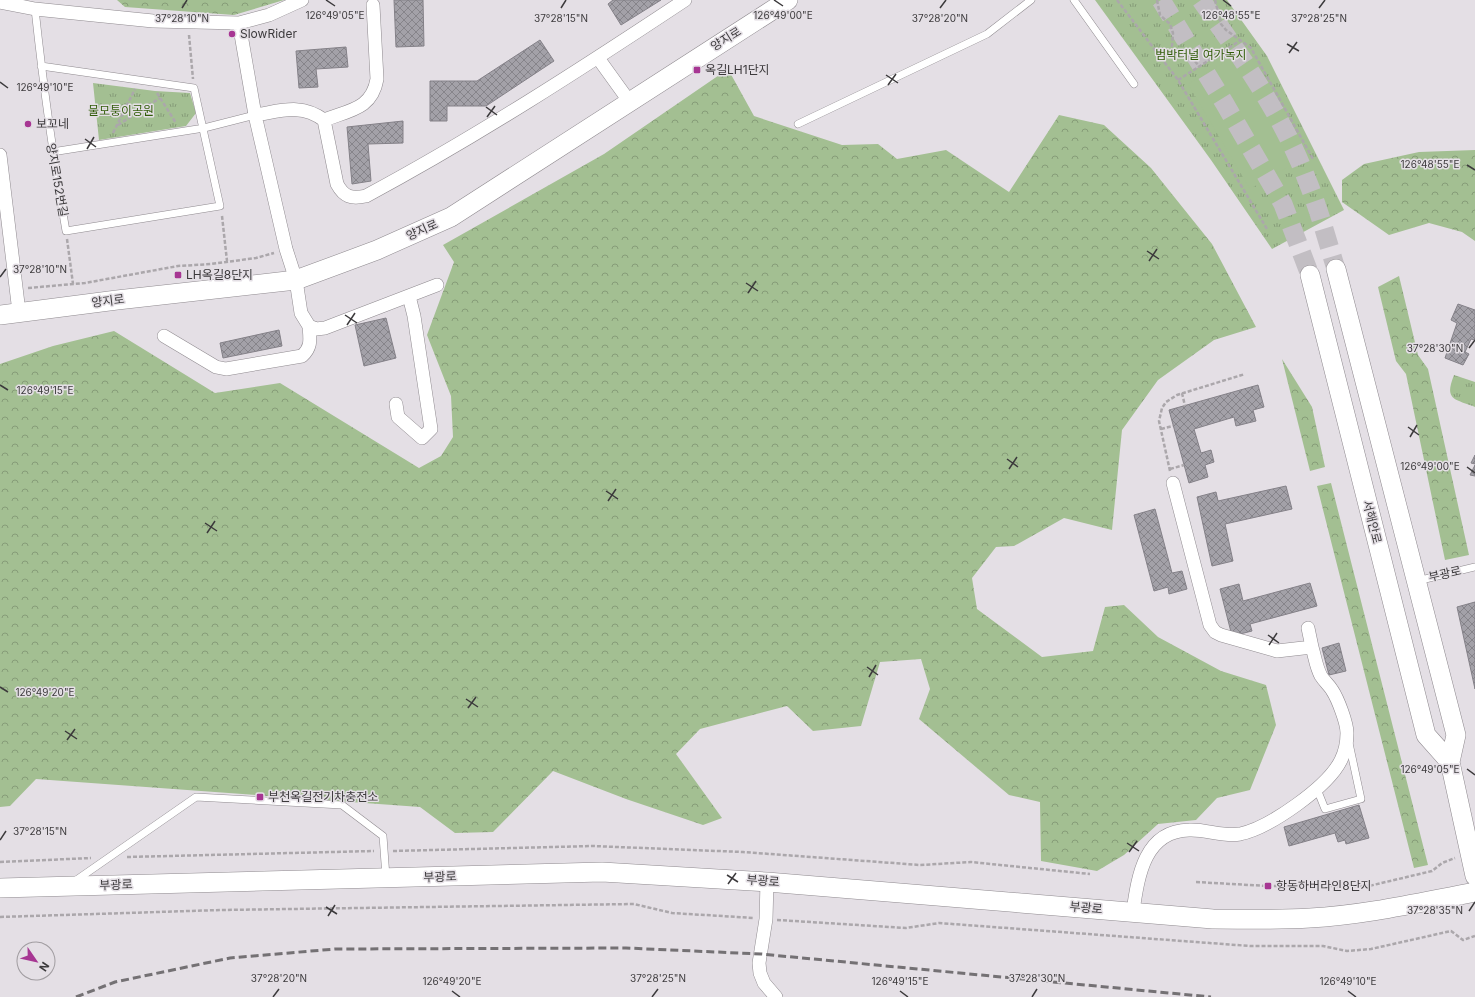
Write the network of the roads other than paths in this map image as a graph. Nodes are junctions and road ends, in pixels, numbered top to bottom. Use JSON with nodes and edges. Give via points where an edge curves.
{"nodes":[{"id":1,"x":302,"y":0,"type":"edge"},
{"id":2,"x":685,"y":0,"type":"edge"},
{"id":3,"x":788,"y":0,"type":"edge"},
{"id":4,"x":1031,"y":0,"type":"edge"},
{"id":5,"x":1074,"y":0,"type":"edge"},
{"id":6,"x":0,"y":2,"type":"edge"},
{"id":7,"x":373,"y":5,"type":"dead end"},
{"id":8,"x":35,"y":8,"type":"junction"},
{"id":9,"x":239,"y":23,"type":"junction"},
{"id":10,"x":598,"y":58,"type":"junction"},
{"id":11,"x":41,"y":66,"type":"junction"},
{"id":12,"x":1134,"y":84,"type":"dead end"},
{"id":13,"x":629,"y":101,"type":"junction"},
{"id":14,"x":255,"y":115,"type":"junction"},
{"id":15,"x":324,"y":120,"type":"junction"},
{"id":16,"x":798,"y":124,"type":"dead end"},
{"id":17,"x":204,"y":128,"type":"junction"},
{"id":18,"x":52,"y":152,"type":"junction"},
{"id":19,"x":0,"y":155,"type":"edge"},
{"id":20,"x":1336,"y":269,"type":"tunnel mouth"},
{"id":21,"x":1310,"y":275,"type":"tunnel mouth"},
{"id":22,"x":296,"y":280,"type":"junction"},
{"id":23,"x":437,"y":285,"type":"dead end"},
{"id":24,"x":408,"y":296,"type":"junction"},
{"id":25,"x":19,"y":312,"type":"junction"},
{"id":26,"x":0,"y":315,"type":"edge"},
{"id":27,"x":309,"y":326,"type":"junction"},
{"id":28,"x":164,"y":336,"type":"dead end"},
{"id":29,"x":396,"y":404,"type":"dead end"},
{"id":30,"x":1173,"y":483,"type":"road end"},
{"id":31,"x":1475,"y":567,"type":"edge"},
{"id":32,"x":1415,"y":581,"type":"junction"},
{"id":33,"x":1308,"y":628,"type":"dead end"},
{"id":34,"x":1312,"y":647,"type":"junction"},
{"id":35,"x":1347,"y":732,"type":"junction"},
{"id":36,"x":1450,"y":762,"type":"junction"},
{"id":37,"x":1317,"y":789,"type":"junction"},
{"id":38,"x":1475,"y":876,"type":"edge"},
{"id":39,"x":386,"y":878,"type":"junction"},
{"id":40,"x":767,"y":882,"type":"junction"},
{"id":41,"x":67,"y":887,"type":"junction"},
{"id":42,"x":0,"y":888,"type":"edge"},
{"id":43,"x":1475,"y":892,"type":"edge"},
{"id":44,"x":1133,"y":911,"type":"junction"},
{"id":45,"x":776,"y":997,"type":"edge"}],
"edges":[{"from":1,"to":9,"type":"street","via":[[269,15]]},
{"from":2,"to":10,"type":"street"},
{"from":3,"to":13,"type":"main road","name":"양지로"},
{"from":4,"to":16,"type":"lane","via":[[987,34]]},
{"from":5,"to":12,"type":"lane"},
{"from":6,"to":8,"type":"street"},
{"from":7,"to":15,"type":"street","via":[[377,79],[375,90],[365,103]]},
{"from":8,"to":9,"type":"street","via":[[153,21]]},
{"from":8,"to":11,"type":"lane","name":"양지로152번길"},
{"from":9,"to":14,"type":"street"},
{"from":10,"to":13,"type":"street"},
{"from":10,"to":15,"type":"street","via":[[436,158],[366,196],[348,197],[336,184]]},
{"from":11,"to":17,"type":"lane","via":[[194,88]]},
{"from":11,"to":18,"type":"lane","name":"양지로152번길"},
{"from":13,"to":22,"type":"main road","name":"양지로","via":[[451,217],[377,250]]},
{"from":14,"to":15,"type":"street","via":[[297,108],[308,110]]},
{"from":14,"to":17,"type":"lane"},
{"from":14,"to":22,"type":"street","via":[[286,249]]},
{"from":17,"to":18,"type":"lane"},
{"from":17,"to":18,"type":"lane","name":"양지로152번길","via":[[220,206],[66,231]]},
{"from":19,"to":25,"type":"street"},
{"from":20,"to":32,"type":"main road","name":"서해안로"},
{"from":21,"to":36,"type":"main road","name":"서해안로","via":[[1426,735]]},
{"from":22,"to":25,"type":"main road","name":"양지로"},
{"from":22,"to":27,"type":"street","via":[[301,313]]},
{"from":23,"to":24,"type":"street"},
{"from":24,"to":27,"type":"street","via":[[325,328],[316,329]]},
{"from":24,"to":29,"type":"street","via":[[414,316],[431,429],[422,438],[398,417]]},
{"from":25,"to":26,"type":"main road","name":"양지로"},
{"from":27,"to":28,"type":"street","via":[[311,344],[302,356],[226,370],[216,367]]},
{"from":30,"to":34,"type":"street","via":[[1210,625],[1215,632],[1277,651]]},
{"from":31,"to":32,"type":"lane","name":"부광로"},
{"from":32,"to":36,"type":"main road","name":"서해안로","via":[[1456,735]]},
{"from":33,"to":34,"type":"street"},
{"from":34,"to":35,"type":"street","via":[[1317,669],[1337,700]]},
{"from":35,"to":37,"type":"street","via":[[1346,748],[1341,760]]},
{"from":35,"to":37,"type":"lane","via":[[1361,799],[1325,809]]},
{"from":36,"to":38,"type":"main road","name":"서해안로"},
{"from":37,"to":44,"type":"street","via":[[1274,820],[1252,831],[1226,835],[1189,830],[1164,837],[1154,845],[1138,875]]},
{"from":39,"to":40,"type":"main road","name":"부광로","via":[[602,872]]},
{"from":39,"to":41,"type":"main road","name":"부광로"},
{"from":39,"to":41,"type":"lane","via":[[383,836],[342,805],[196,797]]},
{"from":40,"to":44,"type":"main road","name":"부광로"},
{"from":40,"to":45,"type":"street","via":[[766,919],[759,963],[764,983]]},
{"from":41,"to":42,"type":"main road","name":"부광로"},
{"from":43,"to":44,"type":"main road","name":"부광로","via":[[1391,908],[1311,918],[1213,919]]}]}
